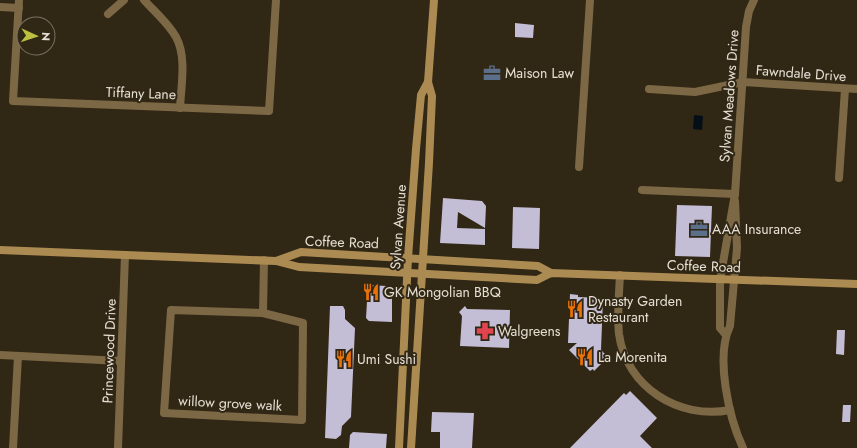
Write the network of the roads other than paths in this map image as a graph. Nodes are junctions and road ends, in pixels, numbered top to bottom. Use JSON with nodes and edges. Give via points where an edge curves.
{"nodes":[{"id":1,"x":124,"y":0,"type":"edge"},
{"id":2,"x":144,"y":0,"type":"edge"},
{"id":3,"x":276,"y":0,"type":"edge"},
{"id":4,"x":434,"y":0,"type":"edge"},
{"id":5,"x":590,"y":0,"type":"edge"},
{"id":6,"x":754,"y":0,"type":"edge"},
{"id":7,"x":19,"y":4,"type":"edge"},
{"id":8,"x":0,"y":7,"type":"edge"},
{"id":9,"x":108,"y":14,"type":"dead end"},
{"id":10,"x":428,"y":82,"type":"junction"},
{"id":11,"x":743,"y":82,"type":"junction"},
{"id":12,"x":649,"y":89,"type":"dead end"},
{"id":13,"x":845,"y":89,"type":"junction"},
{"id":14,"x":857,"y":89,"type":"edge"},
{"id":15,"x":180,"y":108,"type":"junction"},
{"id":16,"x":579,"y":166,"type":"dead end"},
{"id":17,"x":838,"y":178,"type":"dead end"},
{"id":18,"x":642,"y":190,"type":"dead end"},
{"id":19,"x":734,"y":194,"type":"junction"},
{"id":20,"x":0,"y":250,"type":"edge"},
{"id":21,"x":125,"y":255,"type":"junction"},
{"id":22,"x":408,"y":258,"type":"junction"},
{"id":23,"x":422,"y":259,"type":"junction"},
{"id":24,"x":264,"y":260,"type":"junction"},
{"id":25,"x":276,"y":261,"type":"junction"},
{"id":26,"x":408,"y":273,"type":"junction"},
{"id":27,"x":421,"y":273,"type":"junction"},
{"id":28,"x":551,"y":273,"type":"junction"},
{"id":29,"x":620,"y":275,"type":"junction"},
{"id":30,"x":720,"y":280,"type":"junction"},
{"id":31,"x":734,"y":280,"type":"junction"},
{"id":32,"x":857,"y":284,"type":"edge"},
{"id":33,"x":263,"y":313,"type":"junction"},
{"id":34,"x":726,"y":335,"type":"junction"},
{"id":35,"x":0,"y":355,"type":"edge"},
{"id":36,"x":18,"y":356,"type":"junction"},
{"id":37,"x":121,"y":361,"type":"junction"},
{"id":38,"x":730,"y":410,"type":"junction"},
{"id":39,"x":13,"y":448,"type":"edge"},
{"id":40,"x":118,"y":448,"type":"edge"},
{"id":41,"x":399,"y":448,"type":"edge"},
{"id":42,"x":411,"y":448,"type":"edge"},
{"id":43,"x":743,"y":448,"type":"edge"}],
"edges":[{"from":1,"to":9,"type":"street"},
{"from":2,"to":15,"type":"street","via":[[172,31],[180,47]]},
{"from":3,"to":15,"type":"street","name":"Tiffany Lane","via":[[269,111]]},
{"from":4,"to":10,"type":"main road","name":"Sylvan Avenue"},
{"from":5,"to":16,"type":"street"},
{"from":6,"to":11,"type":"street","name":"Sylvan Meadows Drive","via":[[746,27]]},
{"from":7,"to":8,"type":"street"},
{"from":7,"to":15,"type":"street","name":"Tiffany Lane","via":[[13,101]]},
{"from":10,"to":22,"type":"main road","name":"Sylvan Avenue","via":[[421,95]]},
{"from":10,"to":23,"type":"main road","name":"Sylvan Avenue","via":[[432,96]]},
{"from":11,"to":12,"type":"street","name":"Fawndale Drive","via":[[694,92]]},
{"from":11,"to":13,"type":"street","name":"Fawndale Drive"},
{"from":11,"to":19,"type":"street","name":"Sylvan Meadows Drive"},
{"from":13,"to":14,"type":"street","name":"Fawndale Drive"},
{"from":13,"to":17,"type":"street"},
{"from":18,"to":19,"type":"street"},
{"from":19,"to":30,"type":"street","name":"Sylvan Meadows Drive"},
{"from":19,"to":31,"type":"street","name":"Sylvan Meadows Drive","via":[[737,248]]},
{"from":20,"to":21,"type":"main road","name":"Coffee Road"},
{"from":21,"to":24,"type":"main road","name":"Coffee Road"},
{"from":21,"to":37,"type":"street","name":"Princewood Drive"},
{"from":22,"to":23,"type":"main road","name":"Coffee Road"},
{"from":22,"to":25,"type":"main road","name":"Coffee Road","via":[[301,252]]},
{"from":22,"to":26,"type":"main road","name":"Sylvan Avenue"},
{"from":23,"to":27,"type":"main road","name":"Sylvan Avenue"},
{"from":23,"to":28,"type":"main road","name":"Coffee Road","via":[[538,266]]},
{"from":24,"to":25,"type":"main road","name":"Coffee Road"},
{"from":24,"to":33,"type":"street"},
{"from":25,"to":26,"type":"main road","name":"Coffee Road","via":[[299,267]]},
{"from":26,"to":27,"type":"main road","name":"Coffee Road"},
{"from":26,"to":41,"type":"main road","name":"Sylvan Avenue"},
{"from":27,"to":28,"type":"main road","name":"Coffee Road","via":[[537,280]]},
{"from":27,"to":42,"type":"main road","name":"Sylvan Avenue"},
{"from":28,"to":29,"type":"main road","name":"Coffee Road"},
{"from":29,"to":30,"type":"main road","name":"Coffee Road"},
{"from":29,"to":38,"type":"street","via":[[619,334],[626,359],[641,381],[660,398],[683,408],[708,412]]},
{"from":30,"to":31,"type":"main road","name":"Coffee Road"},
{"from":30,"to":34,"type":"street","name":"Sylvan Meadows Drive","via":[[720,328]]},
{"from":31,"to":32,"type":"main road","name":"Coffee Road"},
{"from":31,"to":34,"type":"street","name":"Sylvan Meadows Drive","via":[[730,326]]},
{"from":33,"to":33,"type":"street","name":"willow grove walk","via":[[171,310],[164,412],[302,420],[303,323]]},
{"from":34,"to":38,"type":"street","name":"Sylvan Meadows Drive","via":[[725,379]]},
{"from":35,"to":36,"type":"street"},
{"from":36,"to":37,"type":"street"},
{"from":36,"to":39,"type":"street"},
{"from":37,"to":40,"type":"street","name":"Princewood Drive"},
{"from":38,"to":43,"type":"street","name":"Sylvan Meadows Drive"}]}
